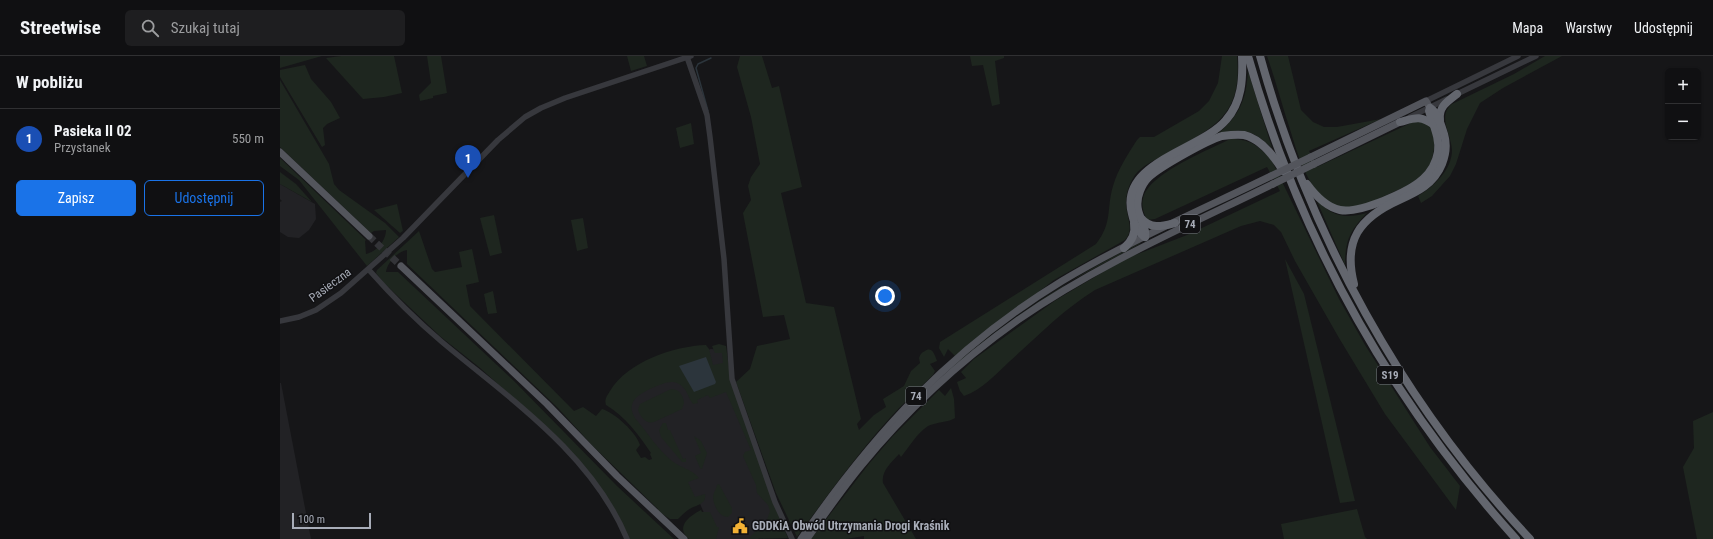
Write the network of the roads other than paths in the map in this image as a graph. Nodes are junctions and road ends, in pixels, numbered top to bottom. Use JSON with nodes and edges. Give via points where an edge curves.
{"nodes":[{"id":1,"x":1242,"y":56,"type":"edge"},
{"id":2,"x":1248,"y":56,"type":"edge"},
{"id":3,"x":1260,"y":56,"type":"edge"},
{"id":4,"x":1518,"y":56,"type":"edge"},
{"id":5,"x":1536,"y":56,"type":"edge"},
{"id":6,"x":689,"y":57,"type":"edge"},
{"id":7,"x":1457,"y":94,"type":"junction"},
{"id":8,"x":1428,"y":104,"type":"junction"},
{"id":9,"x":1400,"y":122,"type":"junction"},
{"id":10,"x":1437,"y":123,"type":"junction"},
{"id":11,"x":280,"y":152,"type":"edge"},
{"id":12,"x":1300,"y":174,"type":"junction"},
{"id":13,"x":1295,"y":192,"type":"junction"},
{"id":14,"x":1136,"y":218,"type":"junction"},
{"id":15,"x":1176,"y":222,"type":"junction"},
{"id":16,"x":369,"y":236,"type":"tunnel mouth"},
{"id":17,"x":1147,"y":241,"type":"junction"},
{"id":18,"x":1124,"y":248,"type":"junction"},
{"id":19,"x":401,"y":266,"type":"tunnel mouth"},
{"id":20,"x":369,"y":270,"type":"junction"},
{"id":21,"x":1357,"y":298,"type":"junction"},
{"id":22,"x":280,"y":321,"type":"edge"},
{"id":23,"x":627,"y":539,"type":"edge"},
{"id":24,"x":684,"y":539,"type":"edge"},
{"id":25,"x":792,"y":539,"type":"edge"},
{"id":26,"x":801,"y":539,"type":"edge"},
{"id":27,"x":807,"y":539,"type":"edge"},
{"id":28,"x":1516,"y":539,"type":"edge"},
{"id":29,"x":1530,"y":539,"type":"edge"}],
"edges":[{"from":1,"to":14,"type":"highway","via":[[1241,88],[1231,113],[1223,124],[1209,135],[1156,163],[1142,174],[1134,187],[1131,200]]},
{"from":2,"to":13,"type":"highway","number":"S19"},
{"from":3,"to":12,"type":"highway","number":"S19"},
{"from":4,"to":8,"type":"street"},
{"from":5,"to":7,"type":"street"},
{"from":6,"to":20,"type":"street","name":"Pasieczna","via":[[565,98],[526,117],[498,140],[418,224]]},
{"from":6,"to":25,"type":"street","via":[[707,115],[710,137],[724,259],[732,378],[775,502]]},
{"from":7,"to":8,"type":"street"},
{"from":7,"to":10,"type":"highway","via":[[1443,105]]},
{"from":8,"to":9,"type":"street"},
{"from":8,"to":10,"type":"highway","via":[[1429,111]]},
{"from":8,"to":15,"type":"main road","number":"74","bridge":true,"via":[[1311,156]]},
{"from":9,"to":10,"type":"highway","via":[[1423,118]]},
{"from":9,"to":17,"type":"main road","number":"74","bridge":true,"via":[[1274,184]]},
{"from":10,"to":12,"type":"highway","via":[[1438,152],[1428,174],[1417,184],[1368,207],[1352,211],[1333,208],[1314,193]]},
{"from":10,"to":21,"type":"highway","via":[[1446,141],[1446,151],[1436,176],[1424,188],[1374,213],[1354,238],[1350,259]]},
{"from":11,"to":16,"type":"main road"},
{"from":12,"to":21,"type":"highway","number":"S19"},
{"from":13,"to":14,"type":"highway","via":[[1264,146],[1252,138],[1238,134],[1230,135],[1212,141],[1173,161],[1148,178],[1139,195]]},
{"from":13,"to":28,"type":"highway","number":"S19","via":[[1346,300],[1387,370],[1446,456]]},
{"from":14,"to":15,"type":"highway","via":[[1154,227]]},
{"from":14,"to":17,"type":"highway","via":[[1146,233]]},
{"from":14,"to":18,"type":"highway","via":[[1134,234]]},
{"from":15,"to":17,"type":"main road","number":"74"},
{"from":17,"to":18,"type":"main road","number":"74"},
{"from":17,"to":27,"type":"main road","number":"74","via":[[1018,320],[961,364],[881,443],[853,476]]},
{"from":18,"to":26,"type":"main road","number":"74","via":[[1080,271],[1026,305],[939,374],[864,453]]},
{"from":19,"to":24,"type":"main road"},
{"from":20,"to":22,"type":"street","name":"Pasieczna","via":[[323,306],[299,317]]},
{"from":20,"to":23,"type":"street","via":[[434,335],[485,376],[560,443],[603,495]]},
{"from":21,"to":29,"type":"highway","number":"S19","via":[[1401,372],[1445,435],[1489,492]]}]}
